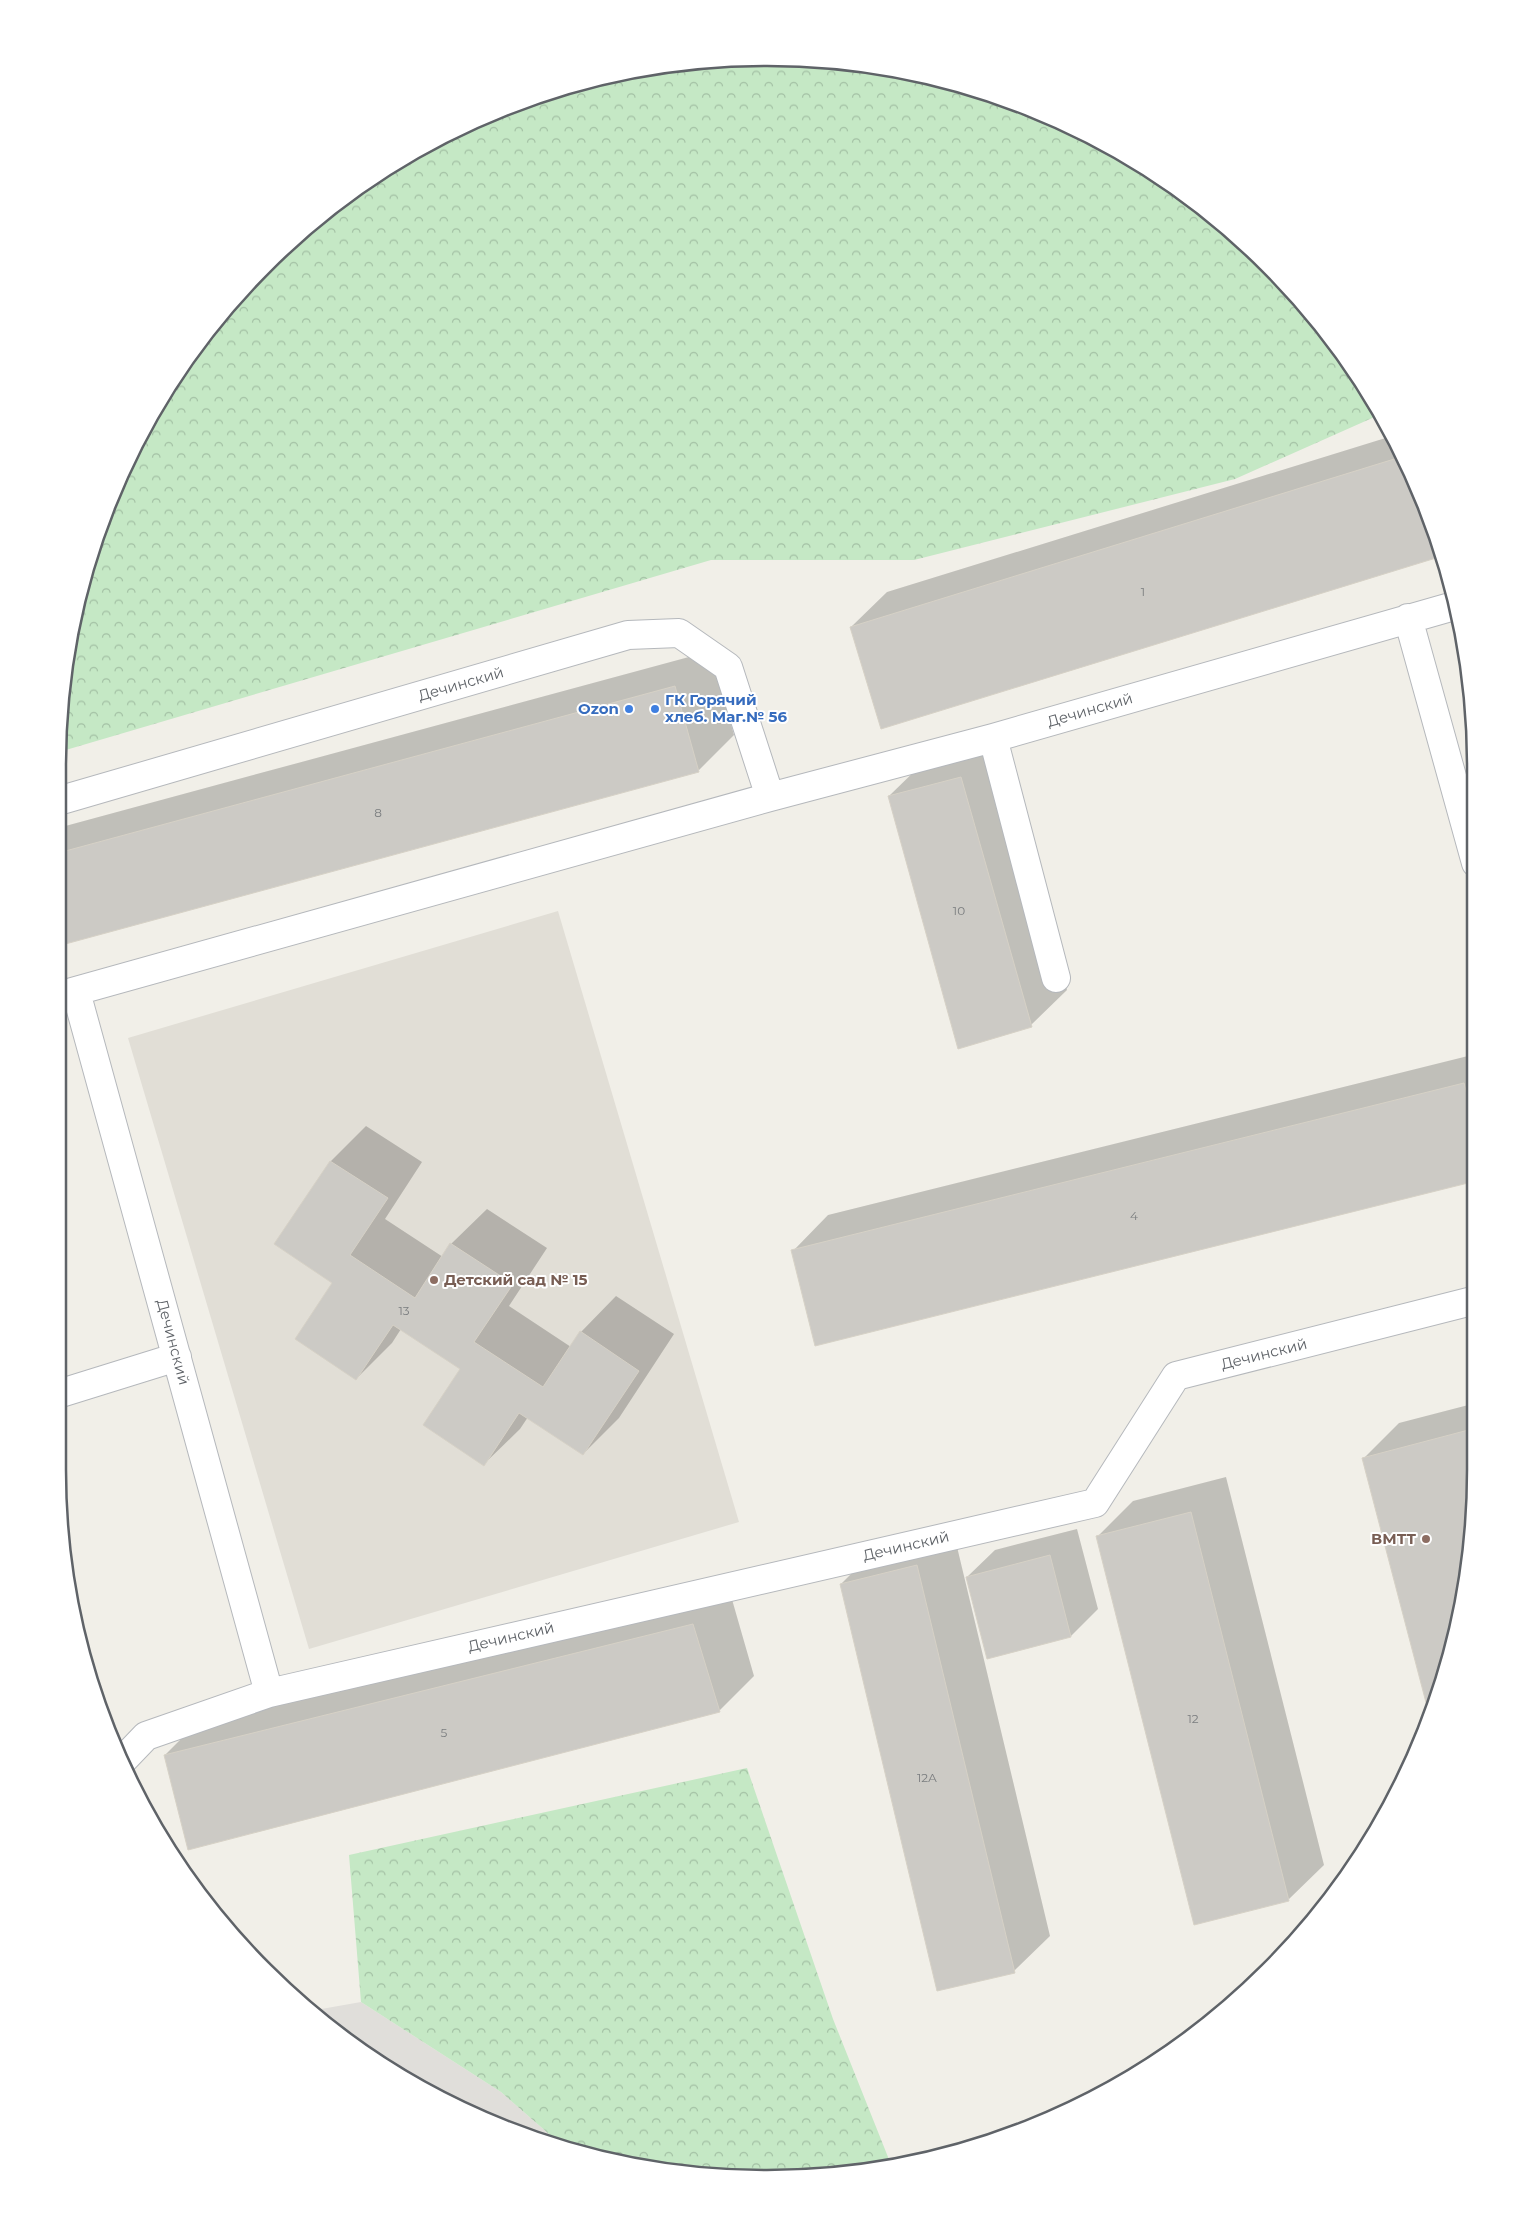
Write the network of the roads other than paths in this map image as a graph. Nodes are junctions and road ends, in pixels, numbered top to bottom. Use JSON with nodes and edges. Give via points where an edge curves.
{"nodes":[{"id":1,"x":1448,"y":608,"type":"edge"},
{"id":2,"x":1408,"y":618,"type":"junction"},
{"id":3,"x":992,"y":738,"type":"junction"},
{"id":4,"x":770,"y":797,"type":"junction"},
{"id":5,"x":66,"y":799,"type":"edge"},
{"id":6,"x":1467,"y":830,"type":"edge"},
{"id":7,"x":1056,"y":978,"type":"dead end"},
{"id":8,"x":67,"y":994,"type":"edge"},
{"id":9,"x":1467,"y":1302,"type":"edge"},
{"id":10,"x":177,"y":1357,"type":"junction"},
{"id":11,"x":66,"y":1392,"type":"edge"},
{"id":12,"x":269,"y":1693,"type":"junction"},
{"id":13,"x":128,"y":1755,"type":"edge"}],
"edges":[{"from":1,"to":2,"type":"street","name":"Дечинский"},
{"from":2,"to":3,"type":"street","name":"Дечинский"},
{"from":2,"to":6,"type":"street"},
{"from":3,"to":4,"type":"street","name":"Дечинский"},
{"from":3,"to":7,"type":"street"},
{"from":4,"to":5,"type":"street","name":"Дечинский","via":[[728,667],[679,633],[628,635]]},
{"from":4,"to":8,"type":"street","name":"Дечинский"},
{"from":8,"to":10,"type":"street","name":"Дечинский"},
{"from":9,"to":12,"type":"street","name":"Дечинский","via":[[1176,1376],[1095,1502]]},
{"from":10,"to":11,"type":"street"},
{"from":10,"to":12,"type":"street","name":"Дечинский"},
{"from":12,"to":13,"type":"street","name":"Дечинский","via":[[146,1736]]}]}
